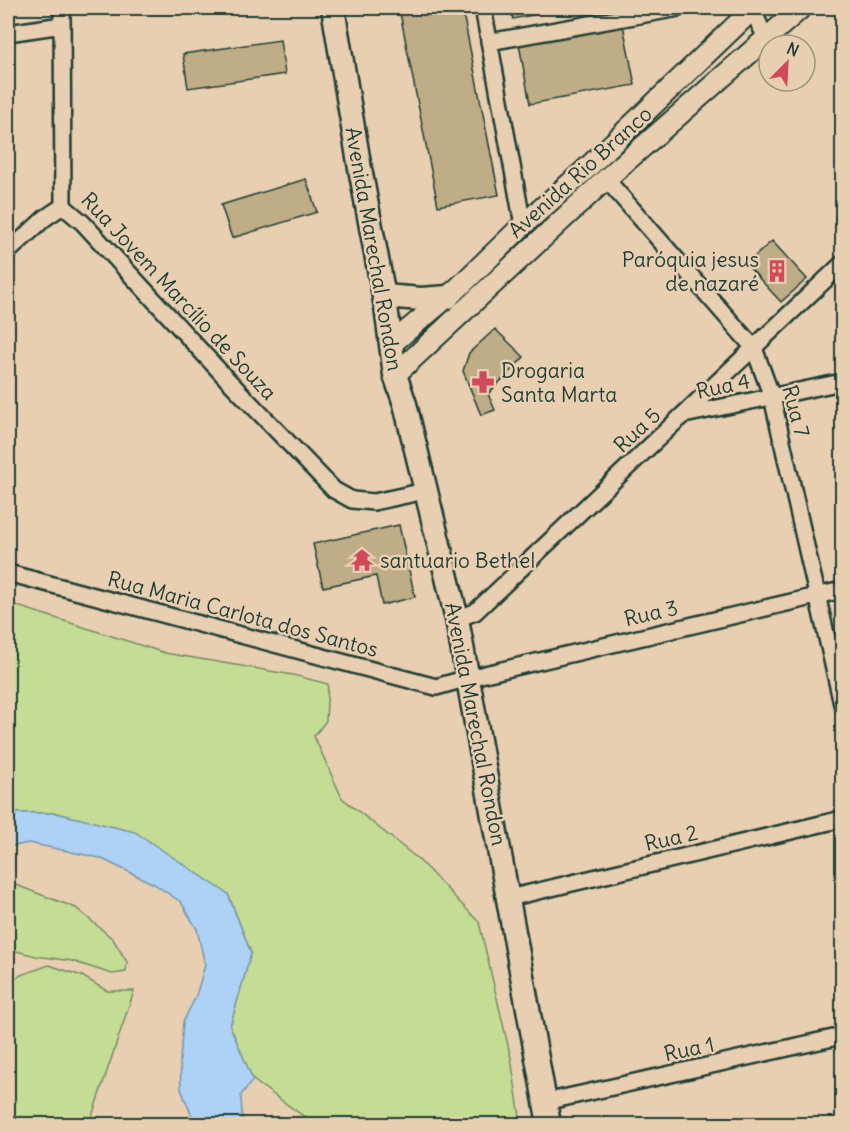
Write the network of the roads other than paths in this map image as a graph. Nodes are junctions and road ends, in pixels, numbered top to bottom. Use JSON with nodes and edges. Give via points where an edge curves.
{"nodes":[{"id":1,"x":62,"y":8,"type":"edge"},
{"id":2,"x":333,"y":8,"type":"edge"},
{"id":3,"x":483,"y":8,"type":"edge"},
{"id":4,"x":679,"y":8,"type":"edge"},
{"id":5,"x":753,"y":8,"type":"edge"},
{"id":6,"x":801,"y":8,"type":"edge"},
{"id":7,"x":62,"y":25,"type":"junction"},
{"id":8,"x":8,"y":33,"type":"edge"},
{"id":9,"x":763,"y":33,"type":"edge"},
{"id":10,"x":773,"y":33,"type":"edge"},
{"id":11,"x":489,"y":42,"type":"junction"},
{"id":12,"x":757,"y":47,"type":"edge"},
{"id":13,"x":606,"y":179,"type":"junction"},
{"id":14,"x":63,"y":206,"type":"junction"},
{"id":15,"x":523,"y":225,"type":"junction"},
{"id":16,"x":8,"y":252,"type":"edge"},
{"id":17,"x":843,"y":264,"type":"edge"},
{"id":18,"x":384,"y":296,"type":"junction"},
{"id":19,"x":448,"y":297,"type":"junction"},
{"id":20,"x":390,"y":345,"type":"junction"},
{"id":21,"x":754,"y":348,"type":"junction"},
{"id":22,"x":394,"y":375,"type":"junction"},
{"id":23,"x":843,"y":382,"type":"edge"},
{"id":24,"x":772,"y":397,"type":"junction"},
{"id":25,"x":683,"y":416,"type":"junction"},
{"id":26,"x":425,"y":491,"type":"junction"},
{"id":27,"x":8,"y":573,"type":"edge"},
{"id":28,"x":843,"y":590,"type":"edge"},
{"id":29,"x":818,"y":596,"type":"junction"},
{"id":30,"x":457,"y":619,"type":"junction"},
{"id":31,"x":468,"y":678,"type":"junction"},
{"id":32,"x":843,"y":704,"type":"edge"},
{"id":33,"x":843,"y":819,"type":"edge"},
{"id":34,"x":509,"y":898,"type":"junction"},
{"id":35,"x":843,"y":1036,"type":"edge"},
{"id":36,"x":545,"y":1102,"type":"junction"},
{"id":37,"x":549,"y":1125,"type":"edge"}],
"edges":[{"from":1,"to":7,"type":"street","name":"Rua Jovem Marcílio de Souza"},
{"from":2,"to":18,"type":"main road","name":"Avenida Marechal Rondon"},
{"from":3,"to":11,"type":"street"},
{"from":4,"to":11,"type":"street"},
{"from":5,"to":9,"type":"street"},
{"from":5,"to":15,"type":"street","name":"Avenida Rio Branco"},
{"from":6,"to":10,"type":"street","name":"Avenida Rio Branco"},
{"from":7,"to":8,"type":"street"},
{"from":7,"to":14,"type":"street","name":"Rua Jovem Marcílio de Souza"},
{"from":11,"to":15,"type":"street"},
{"from":12,"to":13,"type":"street","name":"Avenida Rio Branco"},
{"from":13,"to":21,"type":"street","name":"Rua 7"},
{"from":13,"to":22,"type":"street","name":"Avenida Rio Branco"},
{"from":14,"to":16,"type":"street"},
{"from":14,"to":26,"type":"street","name":"Rua Jovem Marcílio de Souza","via":[[334,490],[352,500],[374,502]]},
{"from":15,"to":19,"type":"street","name":"Avenida Rio Branco"},
{"from":17,"to":21,"type":"street","name":"Rua 5"},
{"from":18,"to":19,"type":"main road"},
{"from":18,"to":20,"type":"main road","name":"Avenida Marechal Rondon"},
{"from":19,"to":20,"type":"street","name":"Avenida Rio Branco"},
{"from":20,"to":22,"type":"main road","name":"Avenida Marechal Rondon"},
{"from":21,"to":24,"type":"street","name":"Rua 7"},
{"from":21,"to":25,"type":"street","name":"Rua 5"},
{"from":22,"to":26,"type":"main road","name":"Avenida Marechal Rondon","via":[[405,404]]},
{"from":23,"to":24,"type":"street","name":"Rua 4"},
{"from":24,"to":25,"type":"street","name":"Rua 4"},
{"from":24,"to":29,"type":"street","name":"Rua 7"},
{"from":25,"to":30,"type":"street","name":"Rua 5","via":[[475,612]]},
{"from":26,"to":30,"type":"main road","name":"Avenida Marechal Rondon"},
{"from":27,"to":31,"type":"street","name":"Rua Maria Carlota dos Santos","via":[[436,687]]},
{"from":28,"to":29,"type":"street","name":"Rua 3"},
{"from":29,"to":31,"type":"street","name":"Rua 3"},
{"from":29,"to":32,"type":"street","name":"Rua 7"},
{"from":30,"to":31,"type":"main road","name":"Avenida Marechal Rondon"},
{"from":31,"to":34,"type":"main road","name":"Avenida Marechal Rondon"},
{"from":33,"to":34,"type":"street","name":"Rua 2"},
{"from":34,"to":36,"type":"main road","name":"Avenida Marechal Rondon"},
{"from":35,"to":36,"type":"street","name":"Rua 1"},
{"from":36,"to":37,"type":"main road","name":"Avenida Marechal Rondon"}]}
